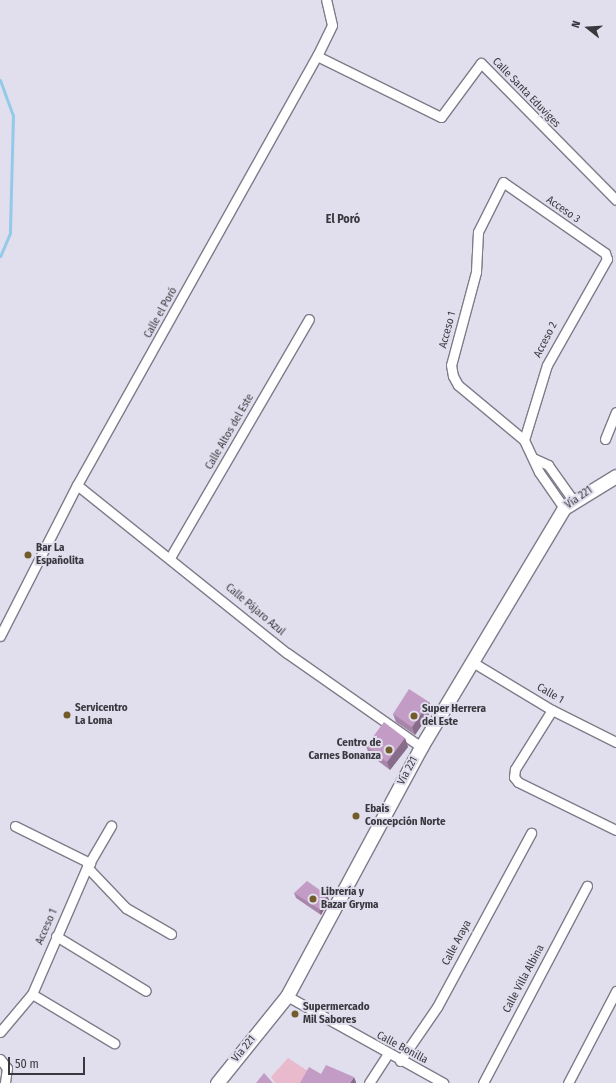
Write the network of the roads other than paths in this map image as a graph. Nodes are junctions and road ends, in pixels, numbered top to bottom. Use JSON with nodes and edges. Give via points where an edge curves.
{"nodes":[{"id":1,"x":326,"y":0,"type":"edge"},
{"id":2,"x":317,"y":56,"type":"junction"},
{"id":3,"x":503,"y":182,"type":"joint"},
{"id":4,"x":616,"y":200,"type":"edge"},
{"id":5,"x":608,"y":260,"type":"joint"},
{"id":6,"x":309,"y":319,"type":"dead end"},
{"id":7,"x":616,"y":412,"type":"edge"},
{"id":8,"x":605,"y":439,"type":"dead end"},
{"id":9,"x":524,"y":440,"type":"junction"},
{"id":10,"x":616,"y":476,"type":"edge"},
{"id":11,"x":78,"y":485,"type":"junction"},
{"id":12,"x":568,"y":504,"type":"junction"},
{"id":13,"x":171,"y":556,"type":"junction"},
{"id":14,"x":0,"y":636,"type":"edge"},
{"id":15,"x":474,"y":663,"type":"junction"},
{"id":16,"x":552,"y":710,"type":"junction"},
{"id":17,"x":616,"y":742,"type":"edge"},
{"id":18,"x":421,"y":747,"type":"junction"},
{"id":19,"x":15,"y":826,"type":"dead end"},
{"id":20,"x":111,"y":826,"type":"dead end"},
{"id":21,"x":616,"y":830,"type":"edge"},
{"id":22,"x":531,"y":833,"type":"dead end"},
{"id":23,"x":88,"y":865,"type":"junction"},
{"id":24,"x":587,"y":886,"type":"dead end"},
{"id":25,"x":171,"y":934,"type":"dead end"},
{"id":26,"x":56,"y":936,"type":"junction"},
{"id":27,"x":146,"y":991,"type":"dead end"},
{"id":28,"x":616,"y":991,"type":"edge"},
{"id":29,"x":32,"y":994,"type":"junction"},
{"id":30,"x":287,"y":996,"type":"junction"},
{"id":31,"x":0,"y":1032,"type":"edge"},
{"id":32,"x":114,"y":1043,"type":"dead end"},
{"id":33,"x":387,"y":1055,"type":"junction"},
{"id":34,"x":0,"y":1059,"type":"edge"},
{"id":35,"x":400,"y":1061,"type":"junction"},
{"id":36,"x":5,"y":1083,"type":"edge"},
{"id":37,"x":217,"y":1083,"type":"edge"},
{"id":38,"x":369,"y":1083,"type":"edge"},
{"id":39,"x":443,"y":1083,"type":"edge"},
{"id":40,"x":483,"y":1083,"type":"edge"},
{"id":41,"x":568,"y":1083,"type":"edge"}],
"edges":[{"from":1,"to":2,"type":"street","name":"Calle el Poró","via":[[332,25]]},
{"from":2,"to":4,"type":"street","name":"Calle Santa Eduviges","via":[[441,117],[481,63]]},
{"from":2,"to":11,"type":"street","name":"Calle el Poró"},
{"from":3,"to":5,"type":"street","name":"Acceso 3","via":[[605,253]]},
{"from":3,"to":9,"type":"street","name":"Acceso 1","via":[[478,232],[476,272],[451,365],[458,386]]},
{"from":5,"to":9,"type":"street","name":"Acceso 2","via":[[547,365]]},
{"from":6,"to":13,"type":"street","name":"Calle Altos del Este"},
{"from":7,"to":8,"type":"street"},
{"from":9,"to":12,"type":"street","name":"Acceso 1","via":[[538,472]]},
{"from":10,"to":12,"type":"main road","name":"Vía 221"},
{"from":11,"to":13,"type":"street","name":"Calle Pájaro Azul"},
{"from":11,"to":14,"type":"street","name":"Calle el Poró"},
{"from":12,"to":15,"type":"main road","name":"Vía 221"},
{"from":13,"to":18,"type":"street","name":"Calle Pájaro Azul","via":[[287,653]]},
{"from":15,"to":16,"type":"street","name":"Calle 1"},
{"from":15,"to":18,"type":"main road","name":"Vía 221"},
{"from":16,"to":17,"type":"street","name":"Calle 1"},
{"from":16,"to":21,"type":"street","via":[[515,769],[514,776],[518,782]]},
{"from":18,"to":30,"type":"main road","name":"Vía 221"},
{"from":19,"to":23,"type":"street"},
{"from":20,"to":23,"type":"street","name":"Acceso 1"},
{"from":22,"to":35,"type":"street","name":"Calle Araya","via":[[437,1007]]},
{"from":23,"to":25,"type":"street","via":[[126,908]]},
{"from":23,"to":26,"type":"street","name":"Acceso 1"},
{"from":24,"to":40,"type":"street","name":"Calle Villa Albina"},
{"from":26,"to":27,"type":"street"},
{"from":26,"to":29,"type":"street","name":"Acceso 1"},
{"from":28,"to":41,"type":"street"},
{"from":29,"to":31,"type":"street","name":"Acceso 1"},
{"from":29,"to":32,"type":"street"},
{"from":30,"to":33,"type":"street","name":"Calle Bonilla"},
{"from":30,"to":37,"type":"main road","name":"Vía 221"},
{"from":33,"to":35,"type":"street","name":"Calle Bonilla"},
{"from":33,"to":38,"type":"street"},
{"from":34,"to":36,"type":"street","via":[[7,1068]]},
{"from":35,"to":39,"type":"street","name":"Calle Bonilla"}]}
